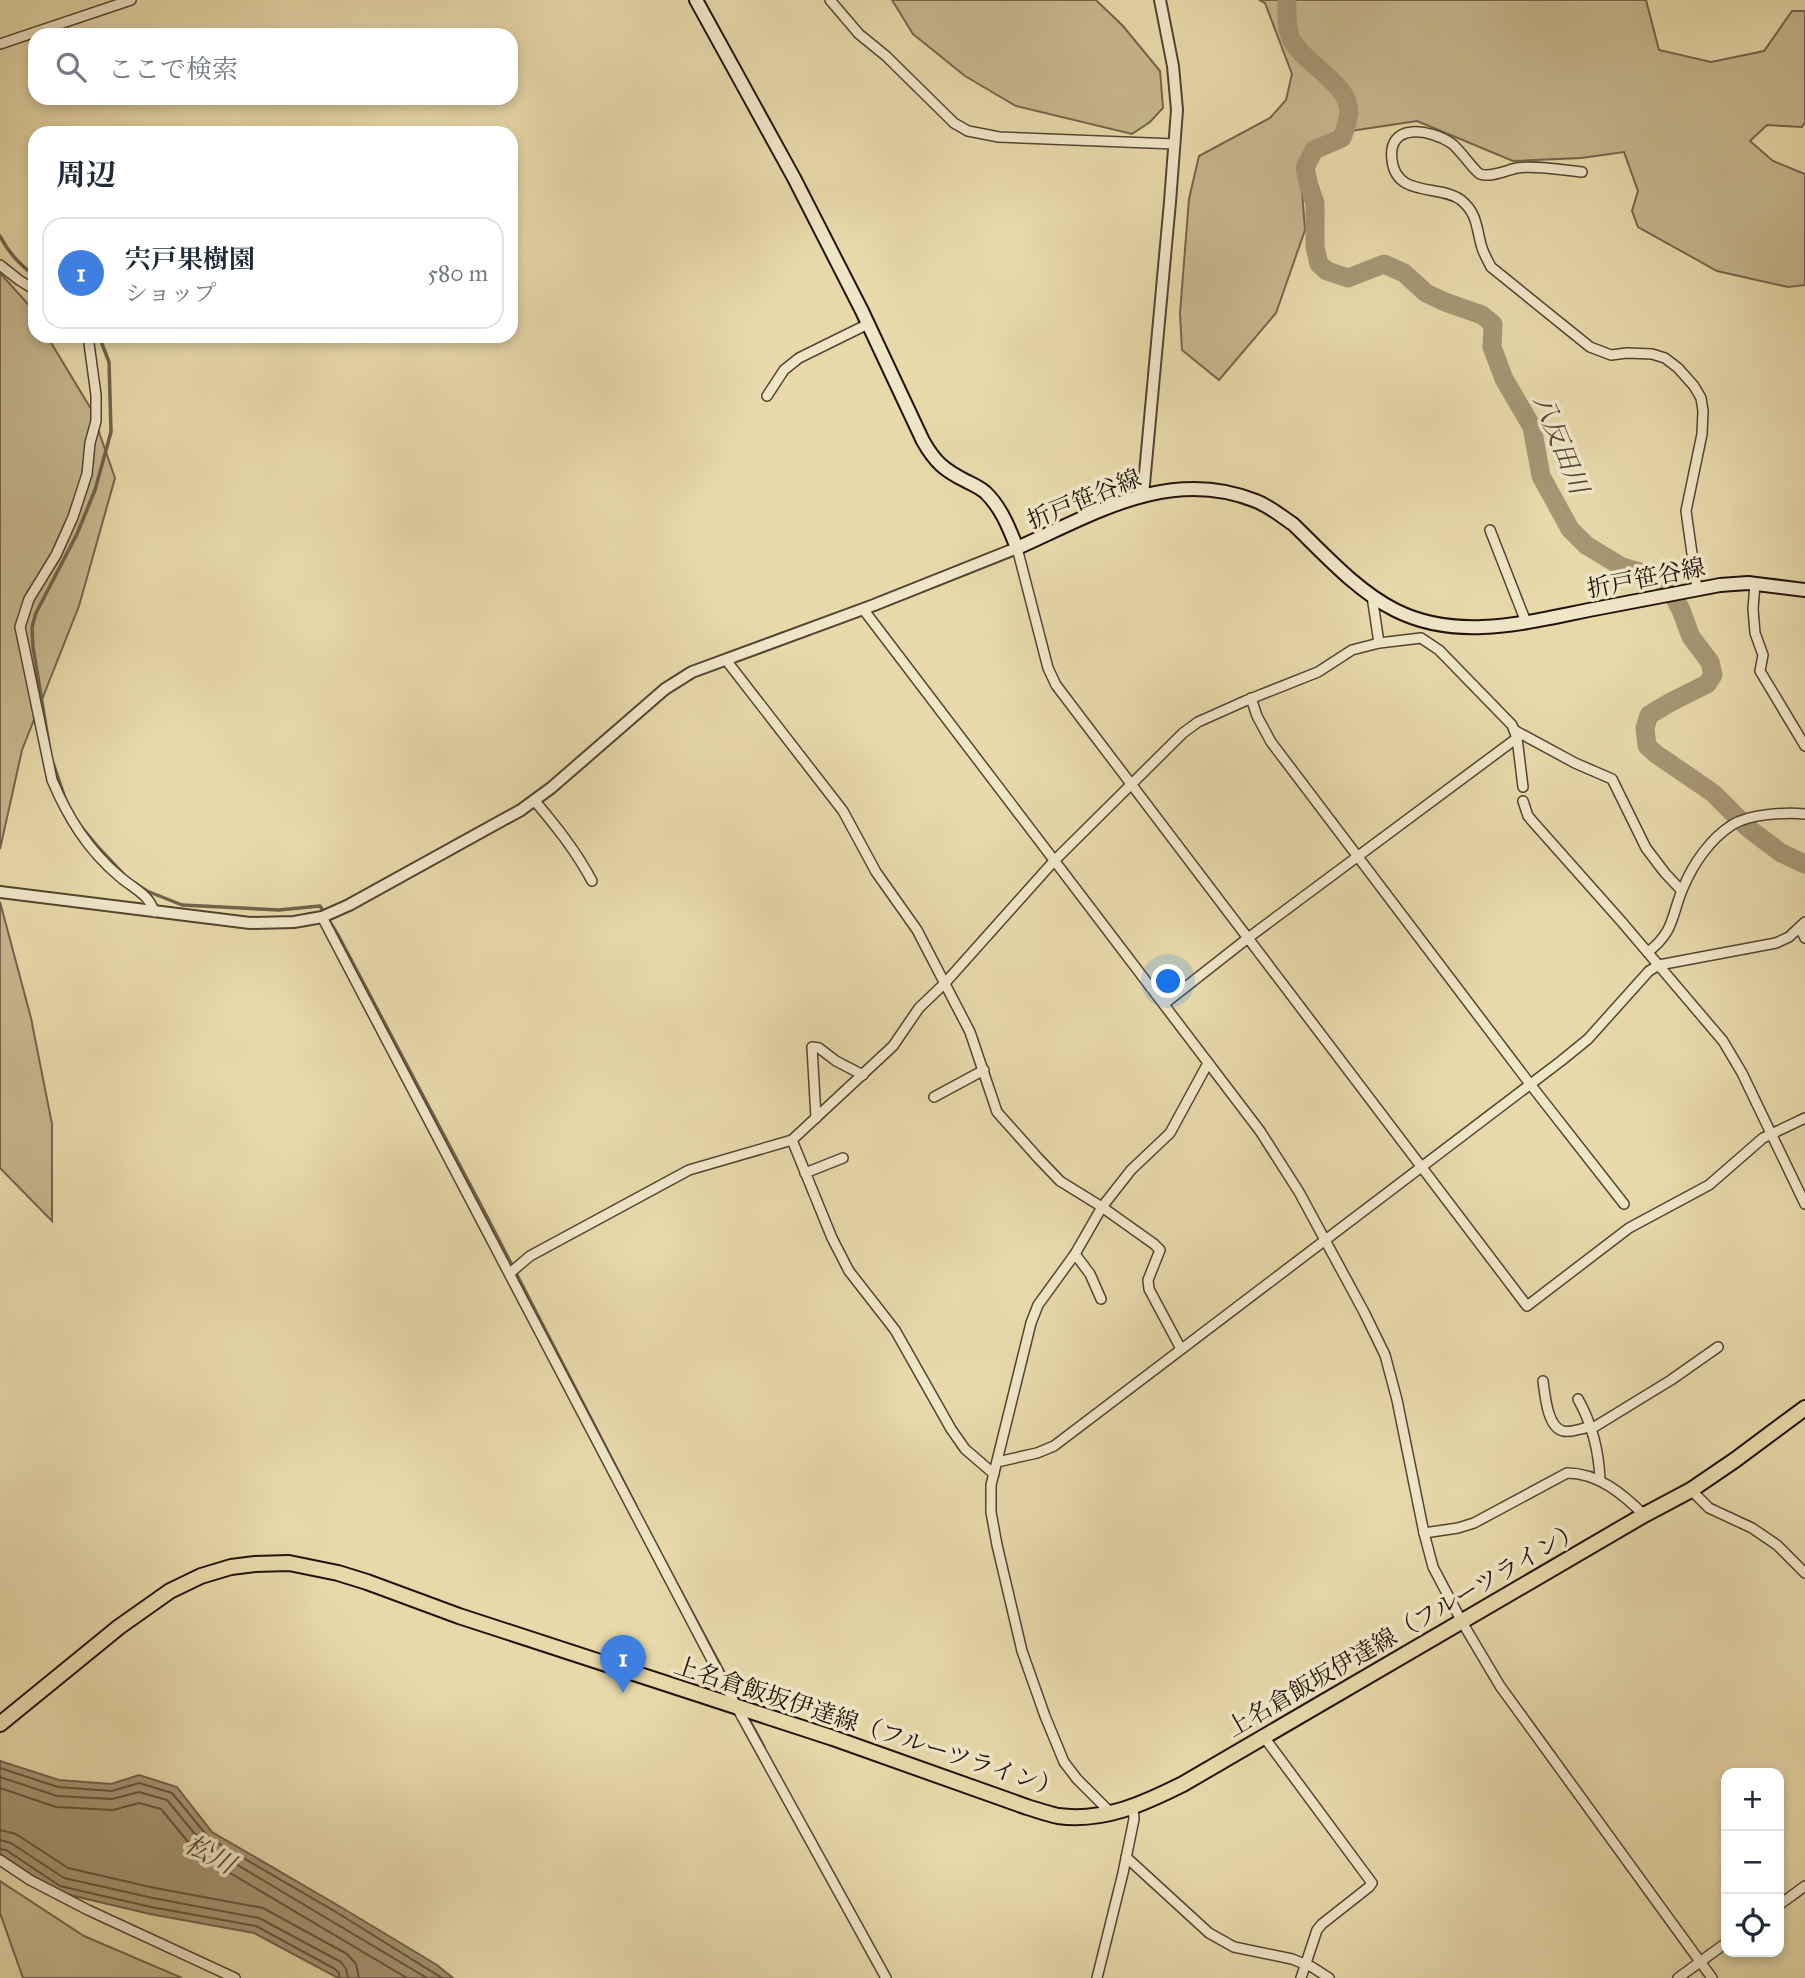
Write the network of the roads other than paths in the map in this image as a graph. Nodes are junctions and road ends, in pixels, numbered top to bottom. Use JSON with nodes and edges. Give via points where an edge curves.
{"nodes":[{"id":1,"x":131,"y":0,"type":"edge"},
{"id":2,"x":696,"y":0,"type":"edge"},
{"id":3,"x":830,"y":0,"type":"edge"},
{"id":4,"x":1160,"y":0,"type":"edge"},
{"id":5,"x":48,"y":28,"type":"edge"},
{"id":6,"x":28,"y":35,"type":"edge"},
{"id":7,"x":1,"y":44,"type":"edge"},
{"id":8,"x":1175,"y":144,"type":"junction"},
{"id":9,"x":1582,"y":172,"type":"dead end"},
{"id":10,"x":0,"y":265,"type":"edge"},
{"id":11,"x":28,"y":286,"type":"edge"},
{"id":12,"x":868,"y":324,"type":"junction"},
{"id":13,"x":89,"y":343,"type":"edge"},
{"id":14,"x":767,"y":396,"type":"dead end"},
{"id":15,"x":1143,"y":495,"type":"junction"},
{"id":16,"x":1490,"y":530,"type":"dead end"},
{"id":17,"x":1017,"y":548,"type":"junction"},
{"id":18,"x":1755,"y":584,"type":"junction"},
{"id":19,"x":1697,"y":589,"type":"junction"},
{"id":20,"x":1805,"y":590,"type":"edge"},
{"id":21,"x":1372,"y":596,"type":"junction"},
{"id":22,"x":863,"y":609,"type":"junction"},
{"id":23,"x":1525,"y":622,"type":"junction"},
{"id":24,"x":1432,"y":623,"type":"junction"},
{"id":25,"x":1421,"y":638,"type":"junction"},
{"id":26,"x":1379,"y":643,"type":"junction"},
{"id":27,"x":726,"y":660,"type":"junction"},
{"id":28,"x":1251,"y":698,"type":"junction"},
{"id":29,"x":1516,"y":734,"type":"junction"},
{"id":30,"x":1805,"y":746,"type":"edge"},
{"id":31,"x":1132,"y":783,"type":"junction"},
{"id":32,"x":1523,"y":787,"type":"dead end"},
{"id":33,"x":534,"y":800,"type":"junction"},
{"id":34,"x":1523,"y":800,"type":"dead end"},
{"id":35,"x":1805,"y":814,"type":"edge"},
{"id":36,"x":1358,"y":857,"type":"junction"},
{"id":37,"x":1054,"y":861,"type":"junction"},
{"id":38,"x":592,"y":881,"type":"dead end"},
{"id":39,"x":1681,"y":890,"type":"junction"},
{"id":40,"x":0,"y":892,"type":"edge"},
{"id":41,"x":154,"y":912,"type":"junction"},
{"id":42,"x":321,"y":917,"type":"junction"},
{"id":43,"x":1802,"y":925,"type":"edge"},
{"id":44,"x":1248,"y":938,"type":"junction"},
{"id":45,"x":1805,"y":938,"type":"edge"},
{"id":46,"x":1648,"y":952,"type":"junction"},
{"id":47,"x":1659,"y":965,"type":"junction"},
{"id":48,"x":945,"y":983,"type":"junction"},
{"id":49,"x":1164,"y":1004,"type":"junction"},
{"id":50,"x":1208,"y":1063,"type":"junction"},
{"id":51,"x":984,"y":1070,"type":"junction"},
{"id":52,"x":863,"y":1075,"type":"junction"},
{"id":53,"x":1530,"y":1084,"type":"junction"},
{"id":54,"x":933,"y":1097,"type":"dead end"},
{"id":55,"x":816,"y":1118,"type":"junction"},
{"id":56,"x":1805,"y":1118,"type":"edge"},
{"id":57,"x":1771,"y":1133,"type":"junction"},
{"id":58,"x":792,"y":1140,"type":"junction"},
{"id":59,"x":843,"y":1158,"type":"dead end"},
{"id":60,"x":1422,"y":1167,"type":"junction"},
{"id":61,"x":805,"y":1173,"type":"junction"},
{"id":62,"x":1624,"y":1204,"type":"dead end"},
{"id":63,"x":1805,"y":1204,"type":"edge"},
{"id":64,"x":1102,"y":1207,"type":"junction"},
{"id":65,"x":1325,"y":1240,"type":"junction"},
{"id":66,"x":1075,"y":1254,"type":"junction"},
{"id":67,"x":510,"y":1273,"type":"junction"},
{"id":68,"x":1101,"y":1299,"type":"dead end"},
{"id":69,"x":1718,"y":1348,"type":"dead end"},
{"id":70,"x":1181,"y":1349,"type":"junction"},
{"id":71,"x":1543,"y":1381,"type":"dead end"},
{"id":72,"x":1578,"y":1399,"type":"dead end"},
{"id":73,"x":1805,"y":1408,"type":"edge"},
{"id":74,"x":1591,"y":1428,"type":"junction"},
{"id":75,"x":997,"y":1462,"type":"junction"},
{"id":76,"x":994,"y":1474,"type":"junction"},
{"id":77,"x":1600,"y":1480,"type":"junction"},
{"id":78,"x":1691,"y":1490,"type":"junction"},
{"id":79,"x":1644,"y":1515,"type":"junction"},
{"id":80,"x":1424,"y":1533,"type":"junction"},
{"id":81,"x":1805,"y":1573,"type":"edge"},
{"id":82,"x":1462,"y":1622,"type":"junction"},
{"id":83,"x":736,"y":1706,"type":"junction"},
{"id":84,"x":0,"y":1724,"type":"edge"},
{"id":85,"x":1265,"y":1737,"type":"junction"},
{"id":86,"x":1133,"y":1808,"type":"junction"},
{"id":87,"x":1111,"y":1813,"type":"junction"},
{"id":88,"x":1126,"y":1857,"type":"junction"},
{"id":89,"x":0,"y":1860,"type":"edge"},
{"id":90,"x":1805,"y":1886,"type":"edge"},
{"id":91,"x":1784,"y":1901,"type":"edge"},
{"id":92,"x":1721,"y":1947,"type":"edge"},
{"id":93,"x":1700,"y":1962,"type":"junction"},
{"id":94,"x":1306,"y":1965,"type":"junction"},
{"id":95,"x":235,"y":1978,"type":"edge"},
{"id":96,"x":886,"y":1978,"type":"edge"},
{"id":97,"x":1097,"y":1978,"type":"edge"},
{"id":98,"x":1301,"y":1978,"type":"edge"},
{"id":99,"x":1329,"y":1978,"type":"edge"},
{"id":100,"x":1678,"y":1978,"type":"edge"},
{"id":101,"x":1712,"y":1978,"type":"edge"}],
"edges":[{"from":1,"to":5,"type":"street"},
{"from":2,"to":12,"type":"main road","name":"折戸笹谷線"},
{"from":3,"to":8,"type":"street","via":[[859,34],[968,131],[999,137]]},
{"from":4,"to":8,"type":"street","via":[[1174,78]]},
{"from":6,"to":7,"type":"street"},
{"from":8,"to":15,"type":"street"},
{"from":9,"to":19,"type":"street","via":[[1521,167],[1479,174],[1451,143],[1420,132],[1403,133],[1396,139],[1392,160],[1403,182],[1460,200],[1475,215],[1482,250],[1491,267],[1590,347],[1611,355],[1665,358],[1694,386],[1701,398],[1702,434],[1686,511]]},
{"from":10,"to":11,"type":"street"},
{"from":12,"to":14,"type":"street","via":[[799,358],[784,370]]},
{"from":12,"to":17,"type":"main road","name":"折戸笹谷線","via":[[932,456],[983,490],[1007,524]]},
{"from":13,"to":41,"type":"street","via":[[96,421],[87,474],[74,517],[29,599],[20,627],[57,792],[83,839],[105,865],[144,894]]},
{"from":15,"to":17,"type":"main road","name":"折戸笹谷線"},
{"from":15,"to":21,"type":"main road","name":"折戸笹谷線","via":[[1208,489],[1258,502],[1293,524]]},
{"from":16,"to":23,"type":"street"},
{"from":17,"to":22,"type":"street"},
{"from":17,"to":31,"type":"street","via":[[1056,685]]},
{"from":18,"to":19,"type":"main road","name":"折戸笹谷線"},
{"from":18,"to":20,"type":"main road","name":"折戸笹谷線"},
{"from":18,"to":30,"type":"street","via":[[1755,632],[1763,655],[1760,671]]},
{"from":19,"to":23,"type":"main road","name":"折戸笹谷線"},
{"from":21,"to":24,"type":"main road","name":"折戸笹谷線","via":[[1395,611]]},
{"from":21,"to":26,"type":"street"},
{"from":22,"to":27,"type":"street"},
{"from":22,"to":37,"type":"street"},
{"from":23,"to":24,"type":"main road","name":"折戸笹谷線","via":[[1475,628]]},
{"from":24,"to":25,"type":"street"},
{"from":25,"to":26,"type":"street"},
{"from":25,"to":29,"type":"street","via":[[1439,650]]},
{"from":26,"to":28,"type":"street","via":[[1352,650],[1318,672]]},
{"from":27,"to":33,"type":"street","via":[[692,672],[665,689]]},
{"from":27,"to":48,"type":"street","via":[[843,811]]},
{"from":28,"to":31,"type":"street","via":[[1198,722]]},
{"from":28,"to":36,"type":"street","via":[[1271,741]]},
{"from":29,"to":32,"type":"street"},
{"from":29,"to":36,"type":"street"},
{"from":29,"to":39,"type":"street","via":[[1612,779],[1646,848]]},
{"from":31,"to":37,"type":"street"},
{"from":31,"to":44,"type":"street"},
{"from":33,"to":38,"type":"street","via":[[570,844]]},
{"from":33,"to":42,"type":"street"},
{"from":34,"to":46,"type":"street","via":[[1528,816]]},
{"from":35,"to":39,"type":"street","via":[[1748,818],[1733,824],[1707,848]]},
{"from":36,"to":44,"type":"street"},
{"from":36,"to":53,"type":"street"},
{"from":37,"to":48,"type":"street"},
{"from":37,"to":49,"type":"street"},
{"from":39,"to":46,"type":"street","via":[[1670,925]]},
{"from":40,"to":41,"type":"street"},
{"from":41,"to":42,"type":"street","via":[[250,923]]},
{"from":42,"to":67,"type":"street"},
{"from":43,"to":45,"type":"street"},
{"from":43,"to":47,"type":"street","via":[[1776,943]]},
{"from":44,"to":49,"type":"street"},
{"from":44,"to":60,"type":"street"},
{"from":46,"to":47,"type":"street"},
{"from":47,"to":53,"type":"street","via":[[1588,1039]]},
{"from":47,"to":57,"type":"street","via":[[1732,1053]]},
{"from":48,"to":51,"type":"street"},
{"from":48,"to":52,"type":"street"},
{"from":49,"to":50,"type":"street"},
{"from":50,"to":64,"type":"street","via":[[1170,1133],[1126,1175]]},
{"from":50,"to":65,"type":"street","via":[[1260,1131]]},
{"from":51,"to":54,"type":"street"},
{"from":51,"to":64,"type":"street","via":[[997,1112],[1060,1181]]},
{"from":52,"to":55,"type":"street"},
{"from":52,"to":55,"type":"street","via":[[812,1047]]},
{"from":53,"to":60,"type":"street"},
{"from":53,"to":62,"type":"street"},
{"from":55,"to":58,"type":"street"},
{"from":56,"to":57,"type":"street"},
{"from":57,"to":60,"type":"street","via":[[1709,1185],[1629,1228],[1527,1306]]},
{"from":57,"to":63,"type":"street"},
{"from":58,"to":61,"type":"street"},
{"from":58,"to":67,"type":"street","via":[[689,1170],[530,1256]]},
{"from":59,"to":61,"type":"street"},
{"from":60,"to":65,"type":"street"},
{"from":61,"to":76,"type":"street","via":[[849,1271],[895,1330],[965,1449]]},
{"from":64,"to":66,"type":"street"},
{"from":64,"to":70,"type":"street","via":[[1160,1250],[1149,1289]]},
{"from":65,"to":70,"type":"street"},
{"from":65,"to":80,"type":"street","via":[[1385,1355]]},
{"from":66,"to":68,"type":"street"},
{"from":66,"to":75,"type":"street","via":[[1034,1315]]},
{"from":67,"to":83,"type":"street"},
{"from":69,"to":74,"type":"street"},
{"from":70,"to":75,"type":"street","via":[[1051,1448]]},
{"from":71,"to":74,"type":"street","via":[[1550,1420],[1558,1429]]},
{"from":72,"to":74,"type":"street"},
{"from":73,"to":78,"type":"main road","name":"上名倉飯坂伊達線（フルーツライン）"},
{"from":74,"to":77,"type":"street"},
{"from":75,"to":76,"type":"street"},
{"from":76,"to":87,"type":"street","via":[[991,1512],[996,1545],[1022,1651],[1064,1762]]},
{"from":77,"to":79,"type":"street","via":[[1627,1497]]},
{"from":77,"to":80,"type":"street","via":[[1567,1473],[1474,1523]]},
{"from":78,"to":79,"type":"main road","name":"上名倉飯坂伊達線（フルーツライン）"},
{"from":78,"to":81,"type":"street","via":[[1709,1507],[1777,1545]]},
{"from":79,"to":82,"type":"main road","name":"上名倉飯坂伊達線（フルーツライン）"},
{"from":80,"to":82,"type":"street","via":[[1433,1567]]},
{"from":82,"to":85,"type":"main road","name":"上名倉飯坂伊達線（フルーツライン）"},
{"from":82,"to":93,"type":"street","via":[[1500,1686]]},
{"from":83,"to":84,"type":"main road","name":"上名倉飯坂伊達線（フルーツライン）","via":[[338,1573],[289,1563],[231,1567],[170,1591]]},
{"from":83,"to":87,"type":"main road","name":"上名倉飯坂伊達線（フルーツライン）","via":[[1055,1815],[1076,1818]]},
{"from":83,"to":96,"type":"street"},
{"from":85,"to":86,"type":"main road","name":"上名倉飯坂伊達線（フルーツライン）"},
{"from":85,"to":94,"type":"street","via":[[1372,1883],[1321,1924]]},
{"from":86,"to":87,"type":"main road","name":"上名倉飯坂伊達線（フルーツライン）"},
{"from":86,"to":88,"type":"street"},
{"from":88,"to":94,"type":"street","via":[[1209,1933],[1234,1948]]},
{"from":88,"to":97,"type":"street"},
{"from":89,"to":95,"type":"street","via":[[88,1910]]},
{"from":90,"to":91,"type":"street"},
{"from":92,"to":93,"type":"street"},
{"from":93,"to":100,"type":"street"},
{"from":93,"to":101,"type":"street"},
{"from":94,"to":98,"type":"street"},
{"from":94,"to":99,"type":"street"}]}
